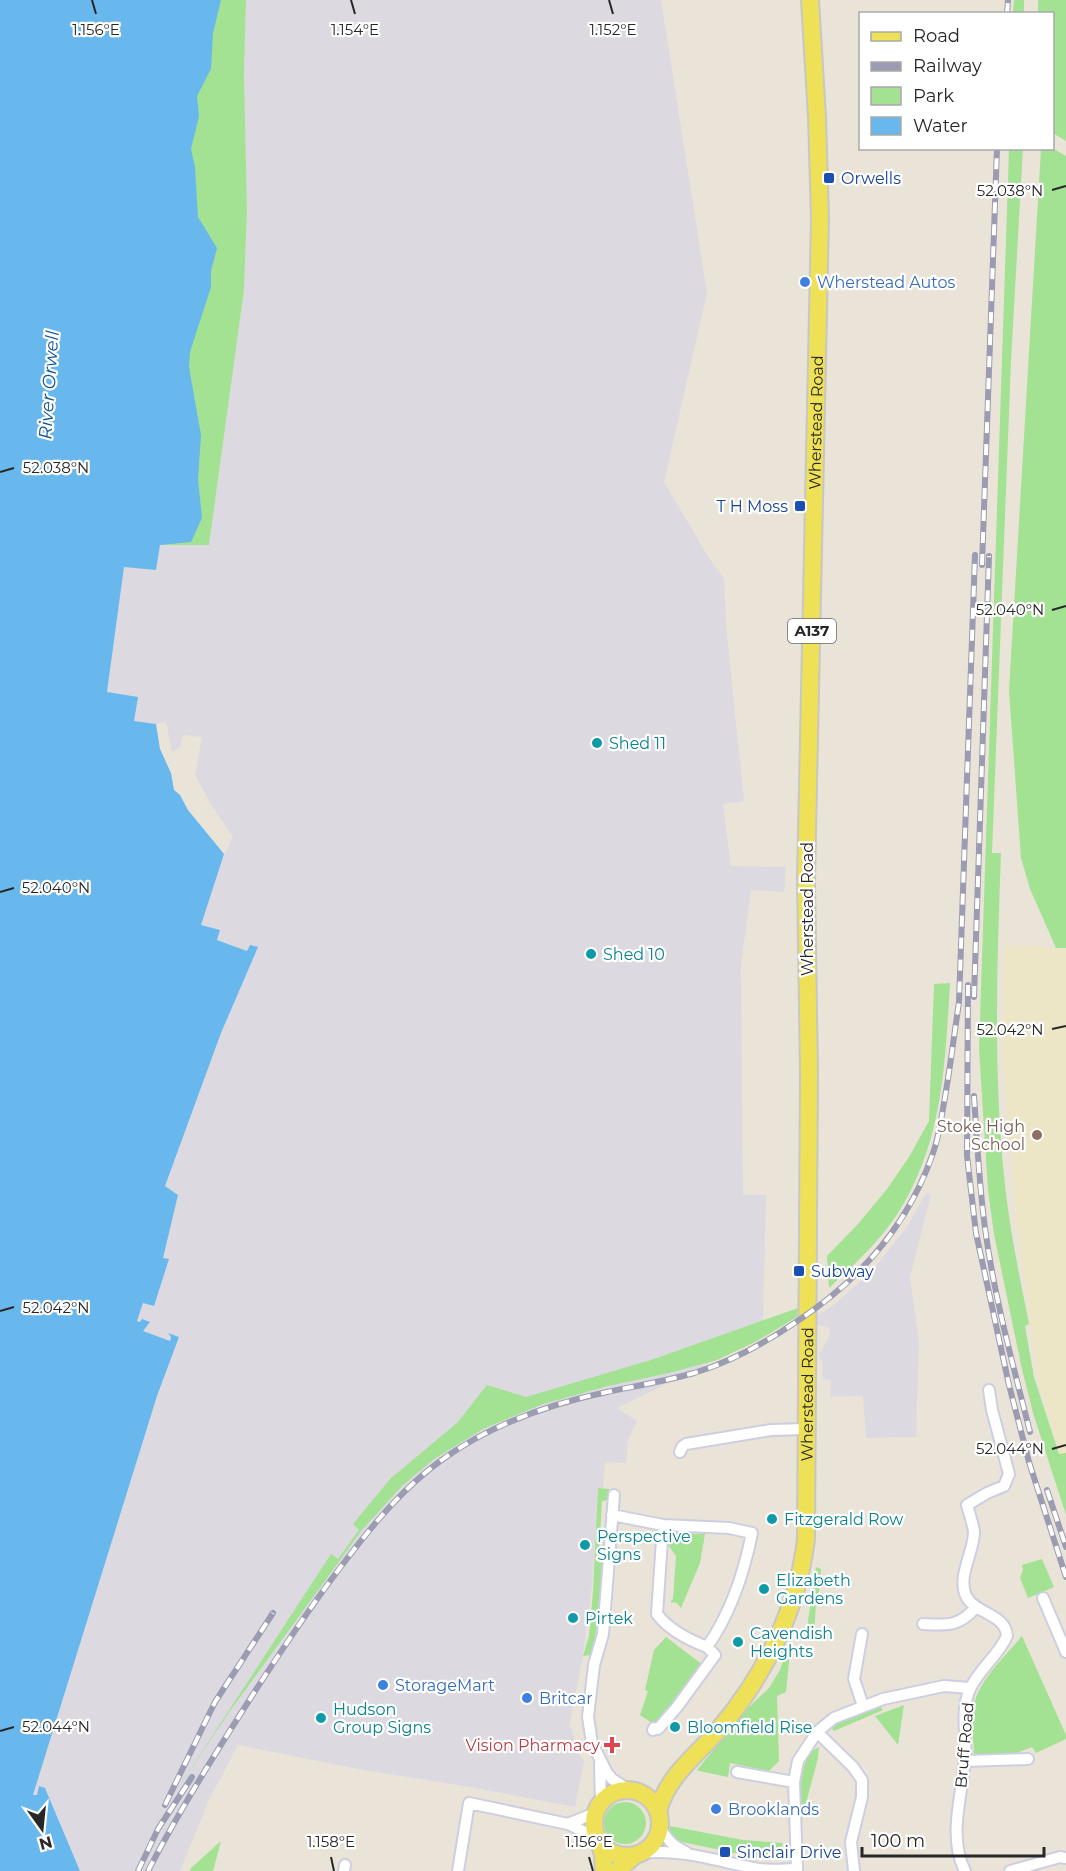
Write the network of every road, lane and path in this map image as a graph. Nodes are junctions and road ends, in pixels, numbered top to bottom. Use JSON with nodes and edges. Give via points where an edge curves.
{"nodes":[{"id":1,"x":810,"y":0,"type":"edge"},
{"id":2,"x":989,"y":1390,"type":"dead end"},
{"id":3,"x":806,"y":1429,"type":"junction"},
{"id":4,"x":680,"y":1452,"type":"dead end"},
{"id":5,"x":614,"y":1495,"type":"dead end"},
{"id":6,"x":612,"y":1515,"type":"junction"},
{"id":7,"x":663,"y":1525,"type":"junction"},
{"id":8,"x":1042,"y":1598,"type":"dead end"},
{"id":9,"x":976,"y":1607,"type":"junction"},
{"id":10,"x":923,"y":1624,"type":"dead end"},
{"id":11,"x":862,"y":1634,"type":"dead end"},
{"id":12,"x":707,"y":1647,"type":"junction"},
{"id":13,"x":1066,"y":1652,"type":"edge"},
{"id":14,"x":970,"y":1688,"type":"junction"},
{"id":15,"x":863,"y":1706,"type":"junction"},
{"id":16,"x":653,"y":1730,"type":"dead end"},
{"id":17,"x":817,"y":1732,"type":"junction"},
{"id":18,"x":1028,"y":1759,"type":"dead end"},
{"id":19,"x":600,"y":1761,"type":"junction"},
{"id":20,"x":965,"y":1761,"type":"junction"},
{"id":21,"x":737,"y":1772,"type":"dead end"},
{"id":22,"x":673,"y":1777,"type":"junction"},
{"id":23,"x":794,"y":1782,"type":"junction"},
{"id":24,"x":632,"y":1791,"type":"junction"},
{"id":25,"x":601,"y":1804,"type":"junction"},
{"id":26,"x":659,"y":1819,"type":"junction"},
{"id":27,"x":568,"y":1824,"type":"junction"},
{"id":28,"x":598,"y":1840,"type":"junction"},
{"id":29,"x":638,"y":1854,"type":"junction"},
{"id":30,"x":694,"y":1855,"type":"junction"},
{"id":31,"x":1066,"y":1858,"type":"edge"},
{"id":32,"x":797,"y":1870,"type":"edge"},
{"id":33,"x":458,"y":1871,"type":"edge"},
{"id":34,"x":604,"y":1871,"type":"edge"},
{"id":35,"x":617,"y":1871,"type":"edge"},
{"id":36,"x":854,"y":1871,"type":"edge"},
{"id":37,"x":965,"y":1871,"type":"edge"},
{"id":38,"x":1010,"y":1871,"type":"edge"}],
"edges":[{"from":1,"to":3,"type":"main road","name":"Wherstead Road","number":"A137","via":[[820,218],[806,880]]},
{"from":2,"to":9,"type":"street","via":[[1009,1474],[1004,1486],[967,1505],[974,1534],[964,1587]]},
{"from":3,"to":4,"type":"street","via":[[771,1430],[686,1444]]},
{"from":3,"to":22,"type":"main road","name":"Wherstead Road","number":"A137","via":[[804,1553],[787,1617],[740,1701]]},
{"from":5,"to":6,"type":"street"},
{"from":6,"to":7,"type":"street"},
{"from":6,"to":19,"type":"street","via":[[603,1634],[594,1665],[588,1717]]},
{"from":7,"to":12,"type":"street","via":[[657,1614],[683,1635]]},
{"from":7,"to":12,"type":"street","via":[[752,1533],[736,1591]]},
{"from":8,"to":13,"type":"street"},
{"from":9,"to":10,"type":"street","via":[[951,1625]]},
{"from":9,"to":14,"type":"street","name":"Bruff Road","via":[[1002,1622],[1007,1636]]},
{"from":11,"to":15,"type":"street","via":[[854,1679]]},
{"from":12,"to":16,"type":"street","via":[[715,1655],[708,1666],[677,1707]]},
{"from":14,"to":15,"type":"street","via":[[944,1686]]},
{"from":14,"to":20,"type":"street","name":"Bruff Road","via":[[964,1712]]},
{"from":15,"to":17,"type":"street","via":[[834,1718]]},
{"from":17,"to":23,"type":"street","via":[[798,1761]]},
{"from":17,"to":36,"type":"street","via":[[862,1780],[851,1842]]},
{"from":18,"to":20,"type":"street"},
{"from":19,"to":24,"type":"street","via":[[612,1779]]},
{"from":19,"to":25,"type":"street"},
{"from":20,"to":37,"type":"street","name":"Bruff Road","via":[[957,1836]]},
{"from":21,"to":23,"type":"street"},
{"from":22,"to":24,"type":"main road","name":"Wherstead Road","number":"A137","via":[[651,1788]]},
{"from":22,"to":26,"type":"main road","name":"Wherstead Road","number":"A137"},
{"from":23,"to":32,"type":"street"},
{"from":24,"to":25,"type":"main road","number":"A137","via":[[618,1791]]},
{"from":24,"to":26,"type":"main road","via":[[649,1799]]},
{"from":25,"to":27,"type":"street"},
{"from":25,"to":28,"type":"main road","via":[[594,1827]]},
{"from":26,"to":29,"type":"main road","number":"A137","via":[[654,1842]]},
{"from":26,"to":30,"type":"street","via":[[669,1842]]},
{"from":27,"to":28,"type":"street"},
{"from":27,"to":33,"type":"street","via":[[469,1803]]},
{"from":28,"to":29,"type":"main road","via":[[614,1854]]},
{"from":28,"to":34,"type":"main road"},
{"from":29,"to":30,"type":"street","via":[[658,1851]]},
{"from":29,"to":35,"type":"main road","number":"A137"},
{"from":30,"to":32,"type":"street","via":[[760,1869]]},
{"from":31,"to":38,"type":"street"}]}
